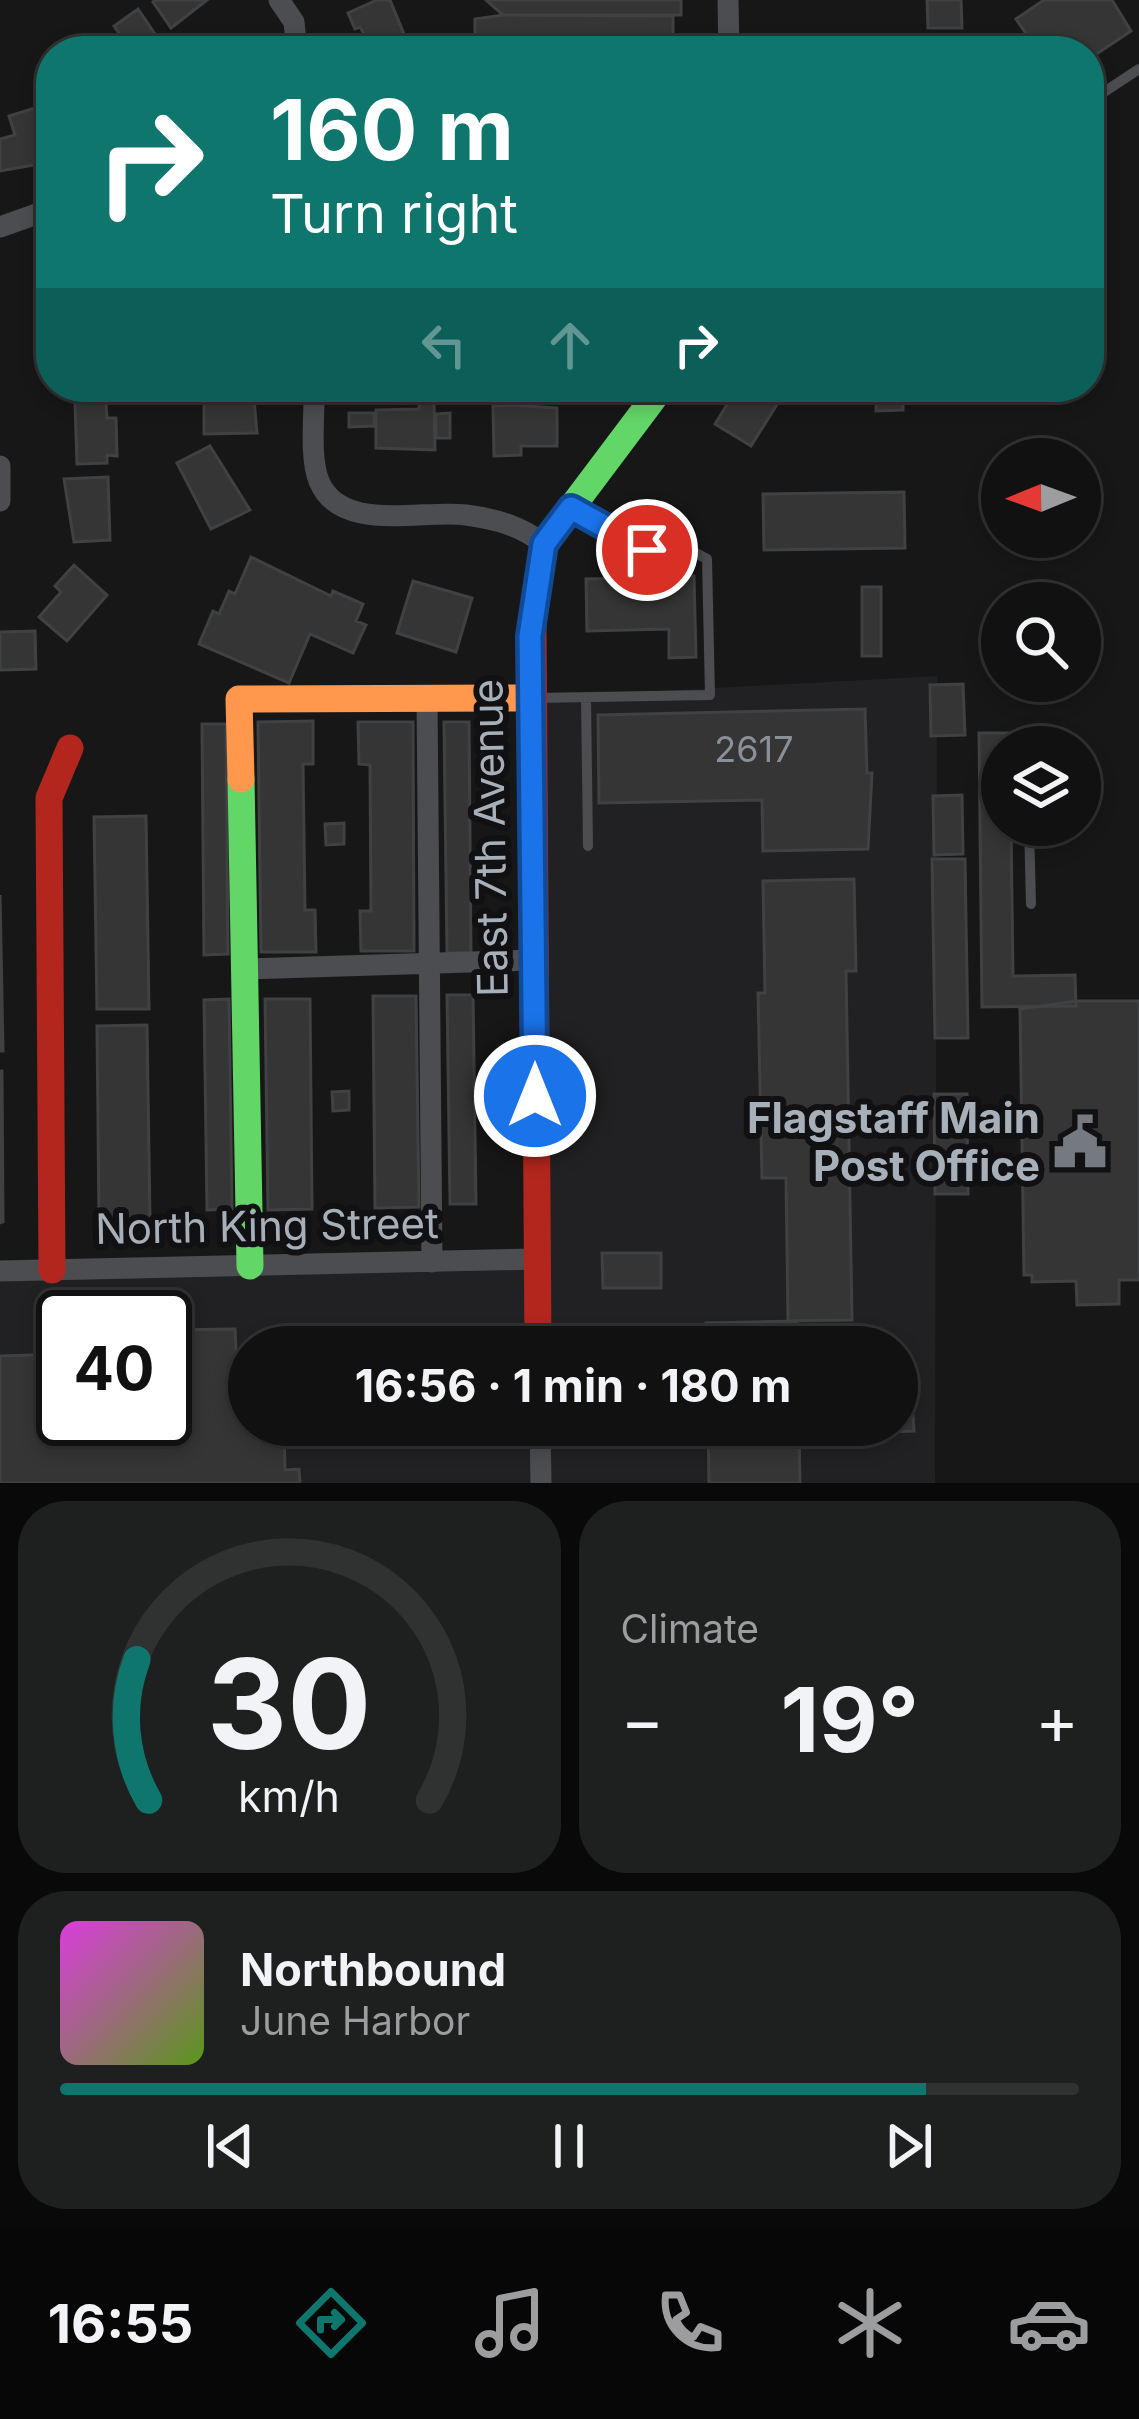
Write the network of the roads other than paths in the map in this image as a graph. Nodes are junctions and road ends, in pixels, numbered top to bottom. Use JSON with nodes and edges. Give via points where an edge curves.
{"nodes":[{"id":1,"x":279,"y":0,"type":"edge"},
{"id":2,"x":728,"y":0,"type":"edge"},
{"id":3,"x":295,"y":36,"type":"edge"},
{"id":4,"x":729,"y":36,"type":"edge"},
{"id":5,"x":1139,"y":69,"type":"edge"},
{"id":6,"x":1104,"y":92,"type":"edge"},
{"id":7,"x":36,"y":214,"type":"edge"},
{"id":8,"x":0,"y":227,"type":"edge"},
{"id":9,"x":315,"y":402,"type":"edge"},
{"id":10,"x":651,"y":402,"type":"edge"},
{"id":11,"x":0,"y":466,"type":"edge"},
{"id":12,"x":0,"y":501,"type":"edge"},
{"id":13,"x":571,"y":508,"type":"junction"},
{"id":14,"x":544,"y":544,"type":"junction"},
{"id":15,"x":586,"y":697,"type":"junction"},
{"id":16,"x":427,"y":698,"type":"junction"},
{"id":17,"x":531,"y":698,"type":"junction"},
{"id":18,"x":70,"y":748,"type":"dead end"},
{"id":19,"x":588,"y":846,"type":"dead end"},
{"id":20,"x":1029,"y":846,"type":"edge"},
{"id":21,"x":1030,"y":904,"type":"dead end"},
{"id":22,"x":534,"y":960,"type":"junction"},
{"id":23,"x":433,"y":963,"type":"junction"},
{"id":24,"x":244,"y":969,"type":"junction"},
{"id":25,"x":536,"y":1259,"type":"junction"},
{"id":26,"x":432,"y":1262,"type":"junction"},
{"id":27,"x":250,"y":1266,"type":"junction"},
{"id":28,"x":52,"y":1270,"type":"junction"},
{"id":29,"x":0,"y":1271,"type":"edge"},
{"id":30,"x":538,"y":1326,"type":"edge"},
{"id":31,"x":540,"y":1446,"type":"edge"},
{"id":32,"x":541,"y":1483,"type":"edge"}],
"edges":[{"from":1,"to":3,"type":"street"},
{"from":2,"to":4,"type":"street"},
{"from":5,"to":6,"type":"lane"},
{"from":7,"to":8,"type":"street"},
{"from":9,"to":14,"type":"street","via":[[318,478],[331,501],[368,515],[483,518],[520,526]]},
{"from":10,"to":13,"type":"street"},
{"from":11,"to":12,"type":"street"},
{"from":13,"to":14,"type":"street"},
{"from":13,"to":15,"type":"lane","via":[[647,550],[657,532],[707,559],[710,695]]},
{"from":14,"to":17,"type":"street","name":"East 7th Avenue","via":[[530,636]]},
{"from":15,"to":17,"type":"lane"},
{"from":15,"to":19,"type":"lane"},
{"from":16,"to":17,"type":"street"},
{"from":16,"to":23,"type":"street"},
{"from":16,"to":24,"type":"street","via":[[239,699]]},
{"from":17,"to":22,"type":"street","name":"East 7th Avenue"},
{"from":18,"to":28,"type":"street","via":[[49,798]]},
{"from":20,"to":21,"type":"lane"},
{"from":22,"to":23,"type":"street"},
{"from":22,"to":25,"type":"street","name":"East 7th Avenue"},
{"from":23,"to":24,"type":"street"},
{"from":23,"to":26,"type":"street"},
{"from":24,"to":27,"type":"street"},
{"from":25,"to":26,"type":"street","name":"North King Street"},
{"from":25,"to":30,"type":"street","name":"East 7th Avenue"},
{"from":26,"to":27,"type":"street","name":"North King Street"},
{"from":27,"to":28,"type":"street","name":"North King Street"},
{"from":28,"to":29,"type":"street","name":"North King Street"},
{"from":31,"to":32,"type":"street"}]}
